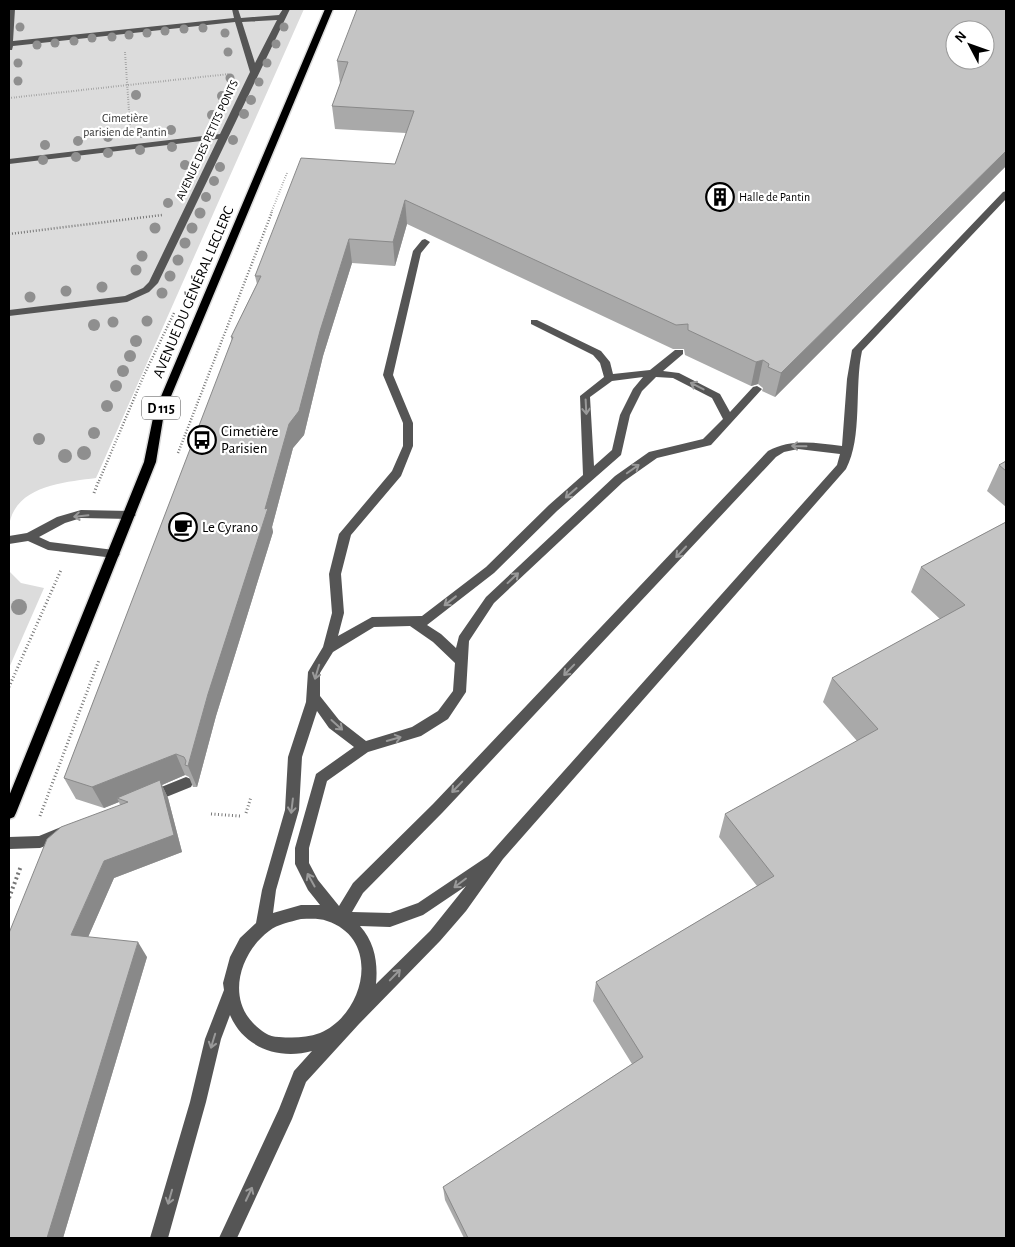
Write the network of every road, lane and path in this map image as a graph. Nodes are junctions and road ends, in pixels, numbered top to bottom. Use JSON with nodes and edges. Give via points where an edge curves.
{"nodes":[{"id":1,"x":11,"y":9,"type":"edge"},
{"id":2,"x":235,"y":9,"type":"edge"},
{"id":3,"x":328,"y":9,"type":"edge"},
{"id":4,"x":284,"y":13,"type":"edge"},
{"id":5,"x":237,"y":20,"type":"junction"},
{"id":6,"x":123,"y":32,"type":"junction"},
{"id":7,"x":9,"y":45,"type":"edge"},
{"id":8,"x":254,"y":72,"type":"junction"},
{"id":9,"x":127,"y":86,"type":"junction"},
{"id":10,"x":9,"y":98,"type":"edge"},
{"id":11,"x":223,"y":136,"type":"junction"},
{"id":12,"x":131,"y":147,"type":"junction"},
{"id":13,"x":9,"y":161,"type":"edge"},
{"id":14,"x":288,"y":170,"type":"dead end"},
{"id":15,"x":1006,"y":194,"type":"edge"},
{"id":16,"x":187,"y":212,"type":"junction"},
{"id":17,"x":9,"y":234,"type":"edge"},
{"id":18,"x":425,"y":242,"type":"dead end"},
{"id":19,"x":177,"y":307,"type":"dead end"},
{"id":20,"x":9,"y":313,"type":"edge"},
{"id":21,"x":534,"y":322,"type":"dead end"},
{"id":22,"x":679,"y":352,"type":"dead end"},
{"id":23,"x":653,"y":373,"type":"junction"},
{"id":24,"x":609,"y":378,"type":"junction"},
{"id":25,"x":757,"y":388,"type":"dead end"},
{"id":26,"x":729,"y":420,"type":"junction"},
{"id":27,"x":847,"y":451,"type":"junction"},
{"id":28,"x":175,"y":460,"type":"dead end"},
{"id":29,"x":589,"y":477,"type":"junction"},
{"id":30,"x":84,"y":514,"type":"junction"},
{"id":31,"x":130,"y":515,"type":"junction"},
{"id":32,"x":29,"y":537,"type":"junction"},
{"id":33,"x":9,"y":540,"type":"edge"},
{"id":34,"x":70,"y":549,"type":"junction"},
{"id":35,"x":114,"y":554,"type":"junction"},
{"id":36,"x":413,"y":622,"type":"junction"},
{"id":37,"x":329,"y":648,"type":"junction"},
{"id":38,"x":102,"y":652,"type":"dead end"},
{"id":39,"x":462,"y":662,"type":"junction"},
{"id":40,"x":9,"y":687,"type":"edge"},
{"id":41,"x":314,"y":698,"type":"junction"},
{"id":42,"x":364,"y":747,"type":"junction"},
{"id":43,"x":186,"y":783,"type":"edge"},
{"id":44,"x":251,"y":797,"type":"dead end"},
{"id":45,"x":132,"y":805,"type":"edge"},
{"id":46,"x":9,"y":813,"type":"edge"},
{"id":47,"x":211,"y":814,"type":"dead end"},
{"id":48,"x":246,"y":814,"type":"dead end"},
{"id":49,"x":240,"y":816,"type":"dead end"},
{"id":50,"x":76,"y":827,"type":"edge"},
{"id":51,"x":30,"y":843,"type":"junction"},
{"id":52,"x":9,"y":844,"type":"edge"},
{"id":53,"x":498,"y":854,"type":"junction"},
{"id":54,"x":9,"y":898,"type":"edge"},
{"id":55,"x":340,"y":919,"type":"junction"},
{"id":56,"x":263,"y":926,"type":"junction"},
{"id":57,"x":230,"y":995,"type":"junction"},
{"id":58,"x":353,"y":1018,"type":"junction"},
{"id":59,"x":159,"y":1238,"type":"edge"},
{"id":60,"x":228,"y":1238,"type":"edge"}],
"edges":[{"from":1,"to":7,"type":"lane"},
{"from":2,"to":5,"type":"lane"},
{"from":3,"to":31,"type":"main road","name":"AVENUE DU GÉNÉRAL LECLERC","number":"D 115","via":[[159,413],[150,462]]},
{"from":4,"to":5,"type":"lane"},
{"from":4,"to":8,"type":"lane","name":"AVENUE DES PETITS PONTS"},
{"from":5,"to":6,"type":"lane"},
{"from":5,"to":8,"type":"lane"},
{"from":6,"to":7,"type":"lane"},
{"from":6,"to":9,"type":"path"},
{"from":8,"to":9,"type":"path"},
{"from":8,"to":11,"type":"lane","name":"AVENUE DES PETITS PONTS"},
{"from":9,"to":10,"type":"path"},
{"from":9,"to":12,"type":"path"},
{"from":11,"to":12,"type":"lane"},
{"from":11,"to":16,"type":"lane","name":"AVENUE DES PETITS PONTS"},
{"from":12,"to":13,"type":"lane"},
{"from":14,"to":28,"type":"path"},
{"from":15,"to":27,"type":"lane","via":[[857,350],[851,383]]},
{"from":16,"to":17,"type":"path"},
{"from":16,"to":20,"type":"lane","name":"AVENUE DES PETITS PONTS","via":[[146,290],[127,299]]},
{"from":18,"to":37,"type":"lane","via":[[416,253],[388,375],[408,423],[408,446],[397,473],[344,534],[335,574],[338,613]]},
{"from":19,"to":30,"type":"path"},
{"from":21,"to":24,"type":"lane","via":[[597,353],[606,362]]},
{"from":22,"to":23,"type":"lane"},
{"from":23,"to":24,"type":"lane"},
{"from":26,"to":23,"type":"lane","one_way":true,"via":[[716,396],[675,376]]},
{"from":23,"to":29,"type":"lane","via":[[638,389],[625,415],[617,452]]},
{"from":24,"to":29,"type":"lane","one_way":true,"via":[[586,396]]},
{"from":25,"to":26,"type":"lane"},
{"from":39,"to":26,"type":"lane","one_way":true,"via":[[463,640],[490,600],[619,479],[653,455],[706,442]]},
{"from":27,"to":53,"type":"lane","via":[[842,466],[825,486]]},
{"from":27,"to":55,"type":"lane","one_way":true,"via":[[795,446],[781,447],[772,454],[358,888]]},
{"from":29,"to":36,"type":"lane","one_way":true,"via":[[490,570],[425,621]]},
{"from":30,"to":31,"type":"lane"},
{"from":30,"to":32,"type":"lane","one_way":true,"via":[[61,520]]},
{"from":31,"to":35,"type":"main road","name":"AVENUE DU GÉNÉRAL LECLERC","number":"D 115"},
{"from":32,"to":33,"type":"lane"},
{"from":32,"to":34,"type":"lane","via":[[48,546]]},
{"from":34,"to":35,"type":"lane"},
{"from":34,"to":40,"type":"path"},
{"from":35,"to":46,"type":"main road","name":"AVENUE DU GÉNÉRAL LECLERC","number":"D 115"},
{"from":36,"to":37,"type":"lane","via":[[372,622]]},
{"from":36,"to":39,"type":"lane","via":[[437,638]]},
{"from":37,"to":41,"type":"lane","one_way":true,"via":[[314,672]]},
{"from":38,"to":51,"type":"path"},
{"from":42,"to":39,"type":"lane","one_way":true,"via":[[416,732],[443,715],[459,692]]},
{"from":41,"to":42,"type":"lane","one_way":true,"via":[[334,724]]},
{"from":41,"to":56,"type":"lane","one_way":true,"via":[[295,757],[292,810],[269,890]]},
{"from":55,"to":42,"type":"lane","one_way":true,"via":[[313,885],[302,864],[302,848],[321,778]]},
{"from":43,"to":45,"type":"lane"},
{"from":44,"to":48,"type":"path"},
{"from":47,"to":49,"type":"path"},
{"from":50,"to":51,"type":"lane"},
{"from":51,"to":52,"type":"lane"},
{"from":51,"to":54,"type":"path"},
{"from":53,"to":55,"type":"lane","one_way":true,"via":[[423,908],[390,920]]},
{"from":58,"to":53,"type":"lane","one_way":true,"via":[[435,936]]},
{"from":55,"to":56,"type":"lane","via":[[321,912],[302,912],[281,916]]},
{"from":55,"to":58,"type":"lane","via":[[357,932],[368,952],[370,973],[366,997]]},
{"from":56,"to":57,"type":"lane","via":[[237,957]]},
{"from":57,"to":58,"type":"lane","via":[[237,1015],[250,1032],[268,1043],[290,1047],[314,1044],[335,1034]]},
{"from":57,"to":59,"type":"lane","one_way":true,"via":[[213,1039]]},
{"from":60,"to":58,"type":"lane","one_way":true,"via":[[300,1077]]}]}
